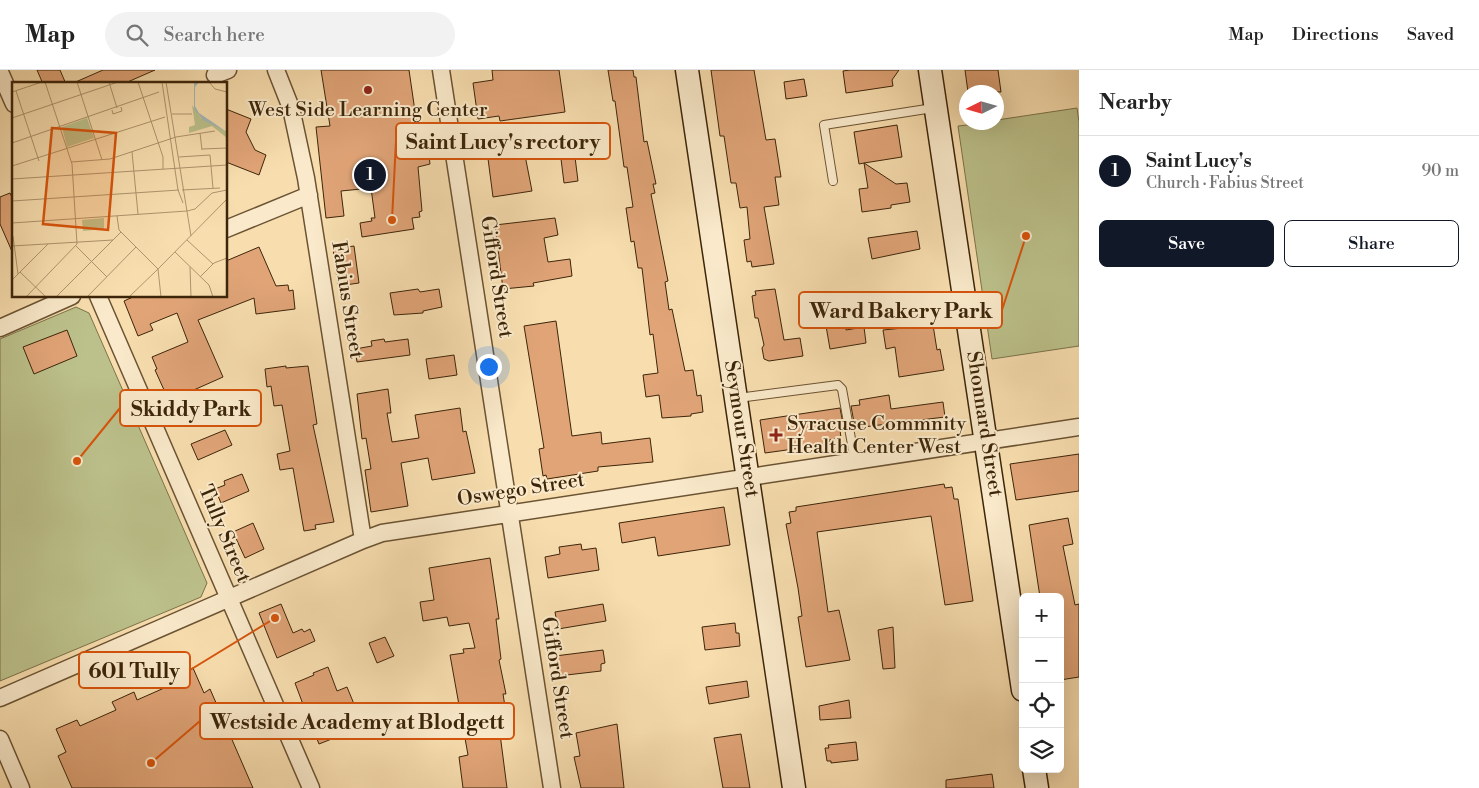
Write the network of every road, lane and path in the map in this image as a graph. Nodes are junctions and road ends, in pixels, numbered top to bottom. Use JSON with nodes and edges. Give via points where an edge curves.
{"nodes":[{"id":1,"x":276,"y":70,"type":"edge"},
{"id":2,"x":442,"y":70,"type":"edge"},
{"id":3,"x":687,"y":70,"type":"edge"},
{"id":4,"x":930,"y":70,"type":"edge"},
{"id":5,"x":0,"y":72,"type":"edge"},
{"id":6,"x":12,"y":99,"type":"edge"},
{"id":7,"x":935,"y":108,"type":"junction"},
{"id":8,"x":833,"y":181,"type":"dead end"},
{"id":9,"x":309,"y":195,"type":"junction"},
{"id":10,"x":228,"y":228,"type":"edge"},
{"id":11,"x":68,"y":298,"type":"edge"},
{"id":12,"x":99,"y":298,"type":"edge"},
{"id":13,"x":0,"y":328,"type":"edge"},
{"id":14,"x":737,"y":398,"type":"junction"},
{"id":15,"x":1079,"y":427,"type":"edge"},
{"id":16,"x":986,"y":441,"type":"junction"},
{"id":17,"x":854,"y":461,"type":"junction"},
{"id":18,"x":749,"y":477,"type":"junction"},
{"id":19,"x":511,"y":512,"type":"junction"},
{"id":20,"x":363,"y":540,"type":"junction"},
{"id":21,"x":229,"y":598,"type":"junction"},
{"id":22,"x":1022,"y":683,"type":"edge"},
{"id":23,"x":0,"y":698,"type":"edge"},
{"id":24,"x":0,"y":739,"type":"edge"},
{"id":25,"x":1035,"y":773,"type":"edge"},
{"id":26,"x":21,"y":788,"type":"edge"},
{"id":27,"x":311,"y":788,"type":"edge"},
{"id":28,"x":552,"y":788,"type":"edge"},
{"id":29,"x":794,"y":788,"type":"edge"},
{"id":30,"x":1037,"y":788,"type":"edge"}],
"edges":[{"from":1,"to":9,"type":"street","name":"Fabius Street","via":[[291,108]]},
{"from":2,"to":19,"type":"street","name":"Gifford Street"},
{"from":3,"to":14,"type":"street","name":"Seymour Street"},
{"from":4,"to":7,"type":"street","name":"Shonnard Street"},
{"from":5,"to":6,"type":"street"},
{"from":7,"to":8,"type":"lane","via":[[824,125]]},
{"from":7,"to":16,"type":"street","name":"Shonnard Street"},
{"from":9,"to":10,"type":"street"},
{"from":9,"to":20,"type":"street","name":"Fabius Street"},
{"from":11,"to":13,"type":"street"},
{"from":12,"to":21,"type":"street","name":"Tully Street"},
{"from":14,"to":17,"type":"lane","via":[[838,384],[842,389]]},
{"from":14,"to":18,"type":"street","name":"Seymour Street"},
{"from":15,"to":16,"type":"street","name":"Oswego Street"},
{"from":16,"to":17,"type":"street","name":"Oswego Street"},
{"from":16,"to":22,"type":"street","name":"Shonnard Street"},
{"from":17,"to":18,"type":"street","name":"Oswego Street"},
{"from":18,"to":19,"type":"street","name":"Oswego Street"},
{"from":18,"to":29,"type":"street","name":"Seymour Street"},
{"from":19,"to":20,"type":"street","name":"Oswego Street","via":[[382,533]]},
{"from":19,"to":28,"type":"street","name":"Gifford Street"},
{"from":20,"to":21,"type":"street","name":"Oswego Street"},
{"from":21,"to":23,"type":"street","name":"Oswego Street"},
{"from":21,"to":27,"type":"street","name":"Tully Street"},
{"from":24,"to":26,"type":"street"},
{"from":25,"to":30,"type":"street"}]}
